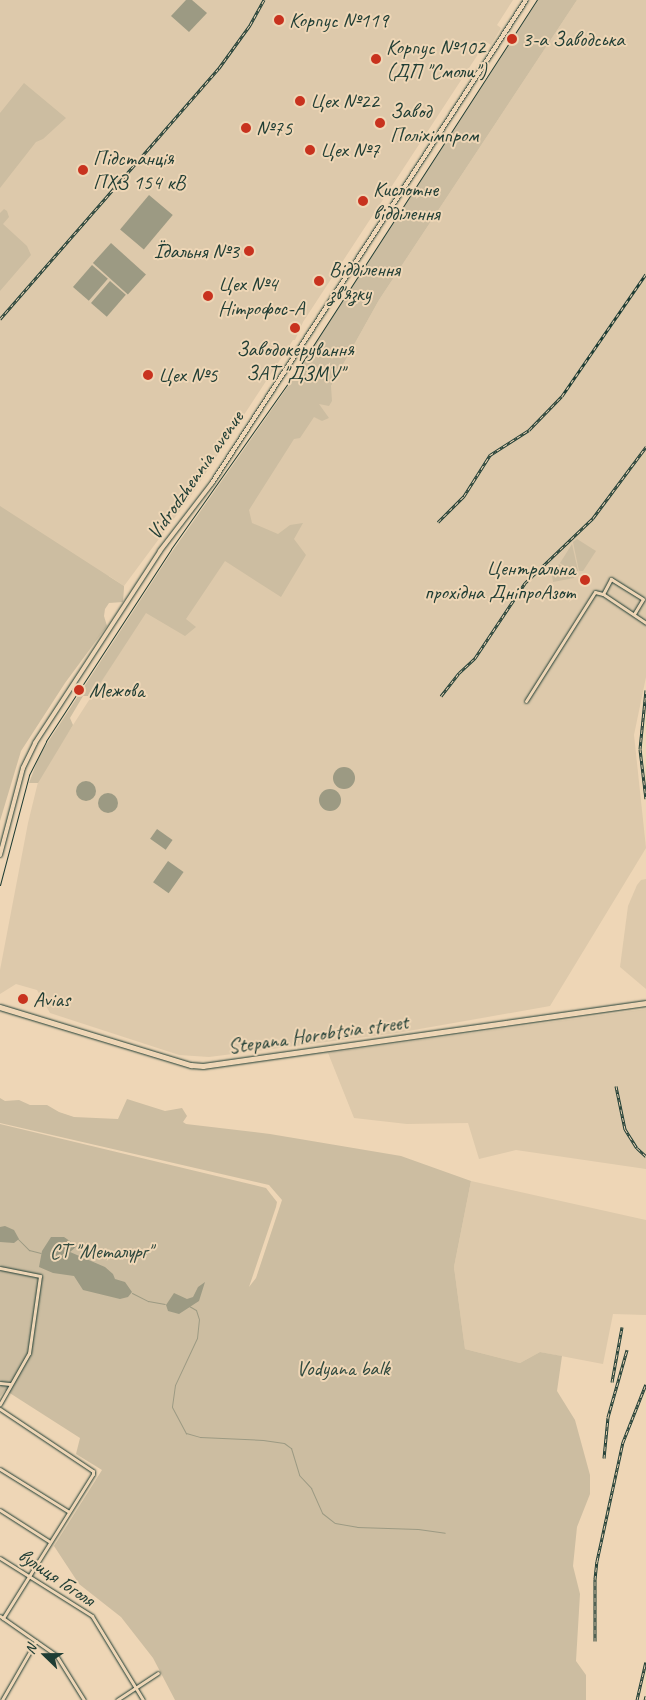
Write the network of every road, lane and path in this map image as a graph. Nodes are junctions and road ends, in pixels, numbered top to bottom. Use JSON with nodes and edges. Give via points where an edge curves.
{"nodes":[{"id":1,"x":526,"y":0,"type":"edge"},
{"id":2,"x":602,"y":594,"type":"junction"},
{"id":3,"x":634,"y":614,"type":"junction"},
{"id":4,"x":646,"y":623,"type":"edge"},
{"id":5,"x":526,"y":701,"type":"dead end"},
{"id":6,"x":0,"y":853,"type":"edge"},
{"id":7,"x":646,"y":1003,"type":"edge"},
{"id":8,"x":0,"y":1007,"type":"edge"},
{"id":9,"x":0,"y":1268,"type":"edge"},
{"id":10,"x":0,"y":1383,"type":"edge"},
{"id":11,"x":10,"y":1384,"type":"junction"},
{"id":12,"x":0,"y":1404,"type":"edge"},
{"id":13,"x":0,"y":1409,"type":"edge"},
{"id":14,"x":0,"y":1469,"type":"edge"},
{"id":15,"x":0,"y":1510,"type":"edge"},
{"id":16,"x":69,"y":1512,"type":"junction"},
{"id":17,"x":50,"y":1542,"type":"junction"},
{"id":18,"x":0,"y":1558,"type":"edge"},
{"id":19,"x":28,"y":1576,"type":"junction"},
{"id":20,"x":1,"y":1617,"type":"edge"},
{"id":21,"x":36,"y":1641,"type":"junction"},
{"id":22,"x":158,"y":1673,"type":"dead end"},
{"id":23,"x":135,"y":1688,"type":"junction"},
{"id":24,"x":2,"y":1700,"type":"edge"},
{"id":25,"x":84,"y":1700,"type":"edge"},
{"id":26,"x":117,"y":1700,"type":"edge"},
{"id":27,"x":143,"y":1700,"type":"edge"}],
"edges":[{"from":1,"to":6,"type":"street","name":"Vidrodzhennia avenue","via":[[212,483],[160,551],[35,743],[23,768]]},
{"from":2,"to":3,"type":"street"},
{"from":2,"to":3,"type":"street","via":[[612,580],[635,594],[643,599]]},
{"from":2,"to":5,"type":"street","via":[[595,592]]},
{"from":3,"to":4,"type":"street"},
{"from":7,"to":8,"type":"main road","name":"Stepana Horobtsia street","via":[[203,1066]]},
{"from":9,"to":11,"type":"street","via":[[40,1276],[29,1353]]},
{"from":10,"to":11,"type":"street"},
{"from":11,"to":12,"type":"street"},
{"from":13,"to":16,"type":"street","via":[[93,1471]]},
{"from":14,"to":16,"type":"street"},
{"from":15,"to":17,"type":"street"},
{"from":16,"to":17,"type":"street"},
{"from":17,"to":19,"type":"street"},
{"from":18,"to":19,"type":"street","name":"вулиця Гоголя"},
{"from":19,"to":20,"type":"street"},
{"from":19,"to":23,"type":"street","name":"вулиця Гоголя","via":[[92,1616]]},
{"from":20,"to":21,"type":"street"},
{"from":21,"to":24,"type":"street"},
{"from":21,"to":25,"type":"street","via":[[56,1655]]},
{"from":22,"to":23,"type":"street"},
{"from":23,"to":26,"type":"street"},
{"from":23,"to":27,"type":"street","name":"вулиця Гоголя"}]}
